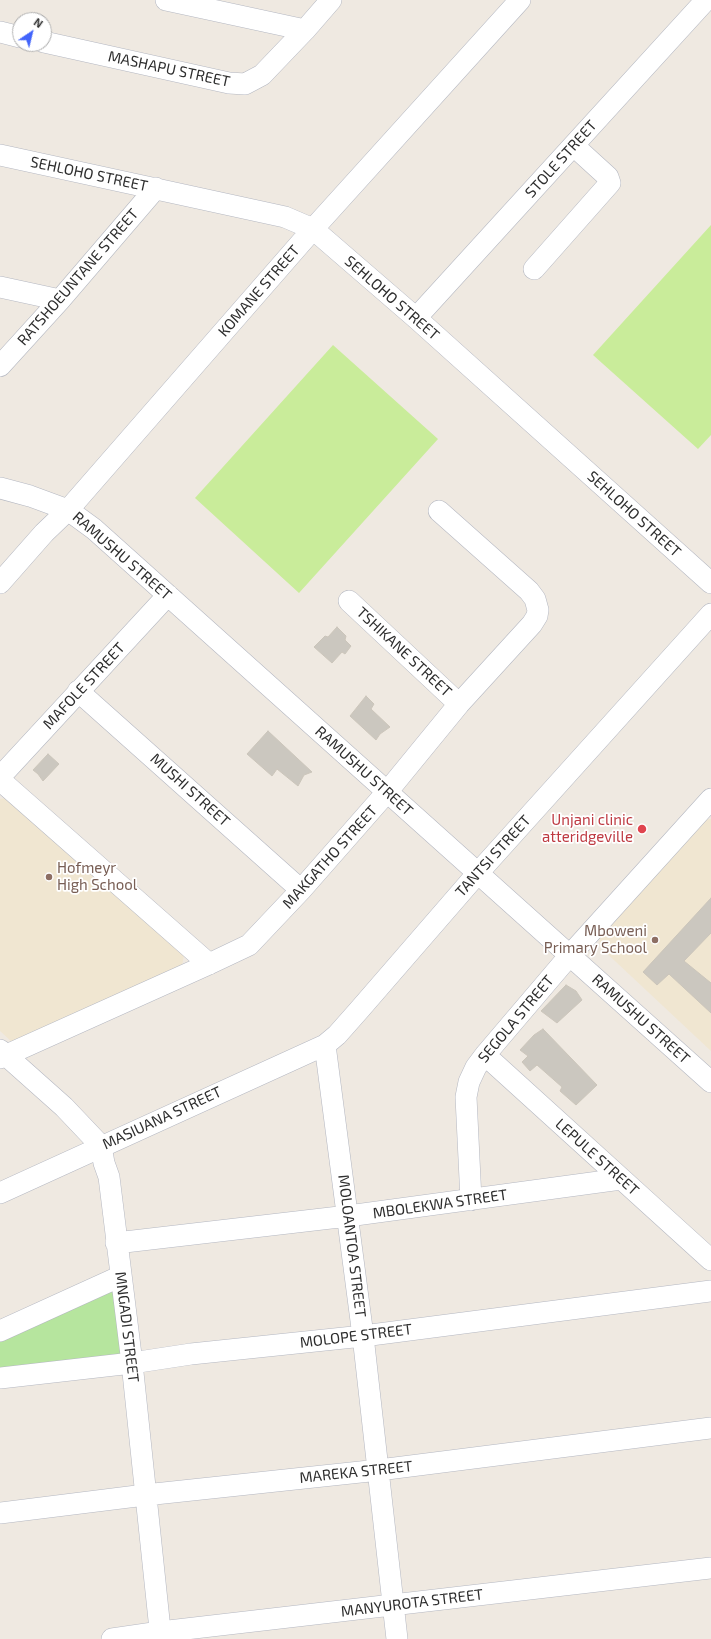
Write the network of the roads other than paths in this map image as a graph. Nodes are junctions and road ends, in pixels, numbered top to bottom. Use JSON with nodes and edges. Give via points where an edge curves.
{"nodes":[{"id":1,"x":166,"y":0,"type":"edge"},
{"id":2,"x":331,"y":0,"type":"edge"},
{"id":3,"x":520,"y":0,"type":"edge"},
{"id":4,"x":706,"y":0,"type":"edge"},
{"id":5,"x":305,"y":30,"type":"junction"},
{"id":6,"x":0,"y":32,"type":"edge"},
{"id":7,"x":12,"y":34,"type":"edge"},
{"id":8,"x":52,"y":44,"type":"edge"},
{"id":9,"x":574,"y":146,"type":"junction"},
{"id":10,"x":0,"y":155,"type":"edge"},
{"id":11,"x":156,"y":188,"type":"junction"},
{"id":12,"x":313,"y":229,"type":"junction"},
{"id":13,"x":534,"y":269,"type":"dead end"},
{"id":14,"x":0,"y":287,"type":"edge"},
{"id":15,"x":60,"y":300,"type":"junction"},
{"id":16,"x":416,"y":318,"type":"junction"},
{"id":17,"x":2,"y":360,"type":"edge"},
{"id":18,"x":0,"y":488,"type":"edge"},
{"id":19,"x":68,"y":510,"type":"junction"},
{"id":20,"x":439,"y":511,"type":"dead end"},
{"id":21,"x":0,"y":583,"type":"edge"},
{"id":22,"x":711,"y":583,"type":"edge"},
{"id":23,"x":168,"y":595,"type":"junction"},
{"id":24,"x":349,"y":601,"type":"dead end"},
{"id":25,"x":711,"y":614,"type":"edge"},
{"id":26,"x":78,"y":691,"type":"junction"},
{"id":27,"x":460,"y":704,"type":"junction"},
{"id":28,"x":0,"y":779,"type":"edge"},
{"id":29,"x":388,"y":792,"type":"junction"},
{"id":30,"x":710,"y":803,"type":"edge"},
{"id":31,"x":477,"y":874,"type":"junction"},
{"id":32,"x":301,"y":890,"type":"junction"},
{"id":33,"x":570,"y":955,"type":"junction"},
{"id":34,"x":209,"y":964,"type":"junction"},
{"id":35,"x":325,"y":1045,"type":"junction"},
{"id":36,"x":2,"y":1054,"type":"edge"},
{"id":37,"x":485,"y":1055,"type":"junction"},
{"id":38,"x":711,"y":1082,"type":"edge"},
{"id":39,"x":101,"y":1146,"type":"junction"},
{"id":40,"x":621,"y":1179,"type":"junction"},
{"id":41,"x":0,"y":1193,"type":"edge"},
{"id":42,"x":471,"y":1200,"type":"junction"},
{"id":43,"x":348,"y":1216,"type":"junction"},
{"id":44,"x":116,"y":1243,"type":"junction"},
{"id":45,"x":711,"y":1260,"type":"edge"},
{"id":46,"x":121,"y":1276,"type":"junction"},
{"id":47,"x":711,"y":1291,"type":"edge"},
{"id":48,"x":0,"y":1330,"type":"edge"},
{"id":49,"x":363,"y":1336,"type":"junction"},
{"id":50,"x":132,"y":1363,"type":"junction"},
{"id":51,"x":0,"y":1378,"type":"edge"},
{"id":52,"x":711,"y":1428,"type":"edge"},
{"id":53,"x":379,"y":1470,"type":"junction"},
{"id":54,"x":145,"y":1495,"type":"junction"},
{"id":55,"x":0,"y":1513,"type":"edge"},
{"id":56,"x":711,"y":1568,"type":"edge"},
{"id":57,"x":394,"y":1604,"type":"junction"},
{"id":58,"x":160,"y":1636,"type":"edge"},
{"id":59,"x":112,"y":1639,"type":"edge"},
{"id":60,"x":397,"y":1639,"type":"edge"}],
"edges":[{"from":1,"to":5,"type":"street"},
{"from":2,"to":5,"type":"street","name":"MASHAPU STREET"},
{"from":3,"to":12,"type":"street","name":"KOMANE STREET"},
{"from":4,"to":9,"type":"street","name":"STOLE STREET"},
{"from":5,"to":8,"type":"street","name":"MASHAPU STREET","via":[[262,75],[245,84],[229,83]]},
{"from":6,"to":7,"type":"street"},
{"from":9,"to":13,"type":"street","via":[[609,178],[610,183]]},
{"from":9,"to":16,"type":"street","name":"STOLE STREET"},
{"from":10,"to":11,"type":"street","name":"SEHLOHO STREET"},
{"from":11,"to":12,"type":"street","name":"SEHLOHO STREET","via":[[285,217]]},
{"from":11,"to":15,"type":"street","name":"RATSHOEUNTANE STREET"},
{"from":12,"to":16,"type":"street","name":"SEHLOHO STREET"},
{"from":12,"to":19,"type":"street","name":"KOMANE STREET"},
{"from":14,"to":15,"type":"street"},
{"from":15,"to":17,"type":"street","name":"RATSHOEUNTANE STREET"},
{"from":16,"to":22,"type":"street","name":"SEHLOHO STREET"},
{"from":18,"to":19,"type":"street","name":"RAMUSHU STREET"},
{"from":19,"to":21,"type":"street","name":"KOMANE STREET"},
{"from":19,"to":23,"type":"street","name":"RAMUSHU STREET","via":[[94,529]]},
{"from":20,"to":27,"type":"street","name":"MAKGATHO STREET","via":[[529,590],[538,610],[532,624]]},
{"from":23,"to":26,"type":"street","name":"MAFOLE STREET"},
{"from":23,"to":29,"type":"street","name":"RAMUSHU STREET"},
{"from":24,"to":27,"type":"street","name":"TSHIKANE STREET"},
{"from":25,"to":31,"type":"street","name":"TANTSI STREET"},
{"from":26,"to":28,"type":"street","name":"MAFOLE STREET"},
{"from":26,"to":32,"type":"street","name":"MUSHI STREET"},
{"from":27,"to":29,"type":"street","name":"MAKGATHO STREET"},
{"from":28,"to":34,"type":"street"},
{"from":29,"to":31,"type":"street","name":"RAMUSHU STREET"},
{"from":29,"to":32,"type":"street","name":"MAKGATHO STREET"},
{"from":30,"to":33,"type":"street","name":"SEGOLA STREET"},
{"from":31,"to":33,"type":"street","name":"RAMUSHU STREET"},
{"from":31,"to":35,"type":"street","name":"TANTSI STREET","via":[[337,1035]]},
{"from":32,"to":34,"type":"street","name":"MAKGATHO STREET","via":[[249,945]]},
{"from":33,"to":37,"type":"street","name":"SEGOLA STREET"},
{"from":33,"to":38,"type":"street","name":"RAMUSHU STREET"},
{"from":34,"to":36,"type":"street","name":"MAKGATHO STREET"},
{"from":35,"to":39,"type":"street","name":"MASIUANA STREET"},
{"from":35,"to":43,"type":"street","name":"MOLOANTOA STREET"},
{"from":36,"to":39,"type":"street","name":"MNGADI STREET","via":[[74,1117]]},
{"from":37,"to":40,"type":"street","name":"LEPULE STREET"},
{"from":37,"to":42,"type":"street","name":"SEGOLA STREET","via":[[469,1082],[466,1097]]},
{"from":39,"to":41,"type":"street","name":"MASIUANA STREET"},
{"from":39,"to":44,"type":"street","name":"MNGADI STREET","via":[[109,1177]]},
{"from":40,"to":42,"type":"street","name":"MBOLEKWA STREET"},
{"from":40,"to":45,"type":"street","name":"LEPULE STREET"},
{"from":42,"to":43,"type":"street","name":"MBOLEKWA STREET"},
{"from":43,"to":44,"type":"street","name":"MBOLEKWA STREET"},
{"from":43,"to":49,"type":"street","name":"MOLOANTOA STREET"},
{"from":44,"to":46,"type":"street","name":"MNGADI STREET"},
{"from":46,"to":48,"type":"street"},
{"from":46,"to":50,"type":"street","name":"MNGADI STREET"},
{"from":47,"to":49,"type":"street","name":"MOLOPE STREET"},
{"from":49,"to":50,"type":"street","name":"MOLOPE STREET","via":[[191,1354]]},
{"from":49,"to":53,"type":"street","name":"MOLOANTOA STREET"},
{"from":50,"to":51,"type":"street","name":"MOLOPE STREET"},
{"from":50,"to":54,"type":"street","name":"MNGADI STREET"},
{"from":52,"to":53,"type":"street","name":"MAREKA STREET"},
{"from":53,"to":54,"type":"street","name":"MAREKA STREET"},
{"from":53,"to":57,"type":"street","name":"MOLOANTOA STREET"},
{"from":54,"to":55,"type":"street","name":"MAREKA STREET"},
{"from":54,"to":58,"type":"street","name":"MNGADI STREET"},
{"from":56,"to":57,"type":"street","name":"MANYUROTA STREET"},
{"from":57,"to":58,"type":"street","name":"MANYUROTA STREET"},
{"from":57,"to":60,"type":"street","name":"MOLOANTOA STREET"},
{"from":58,"to":59,"type":"street","name":"MANYUROTA STREET"}]}
